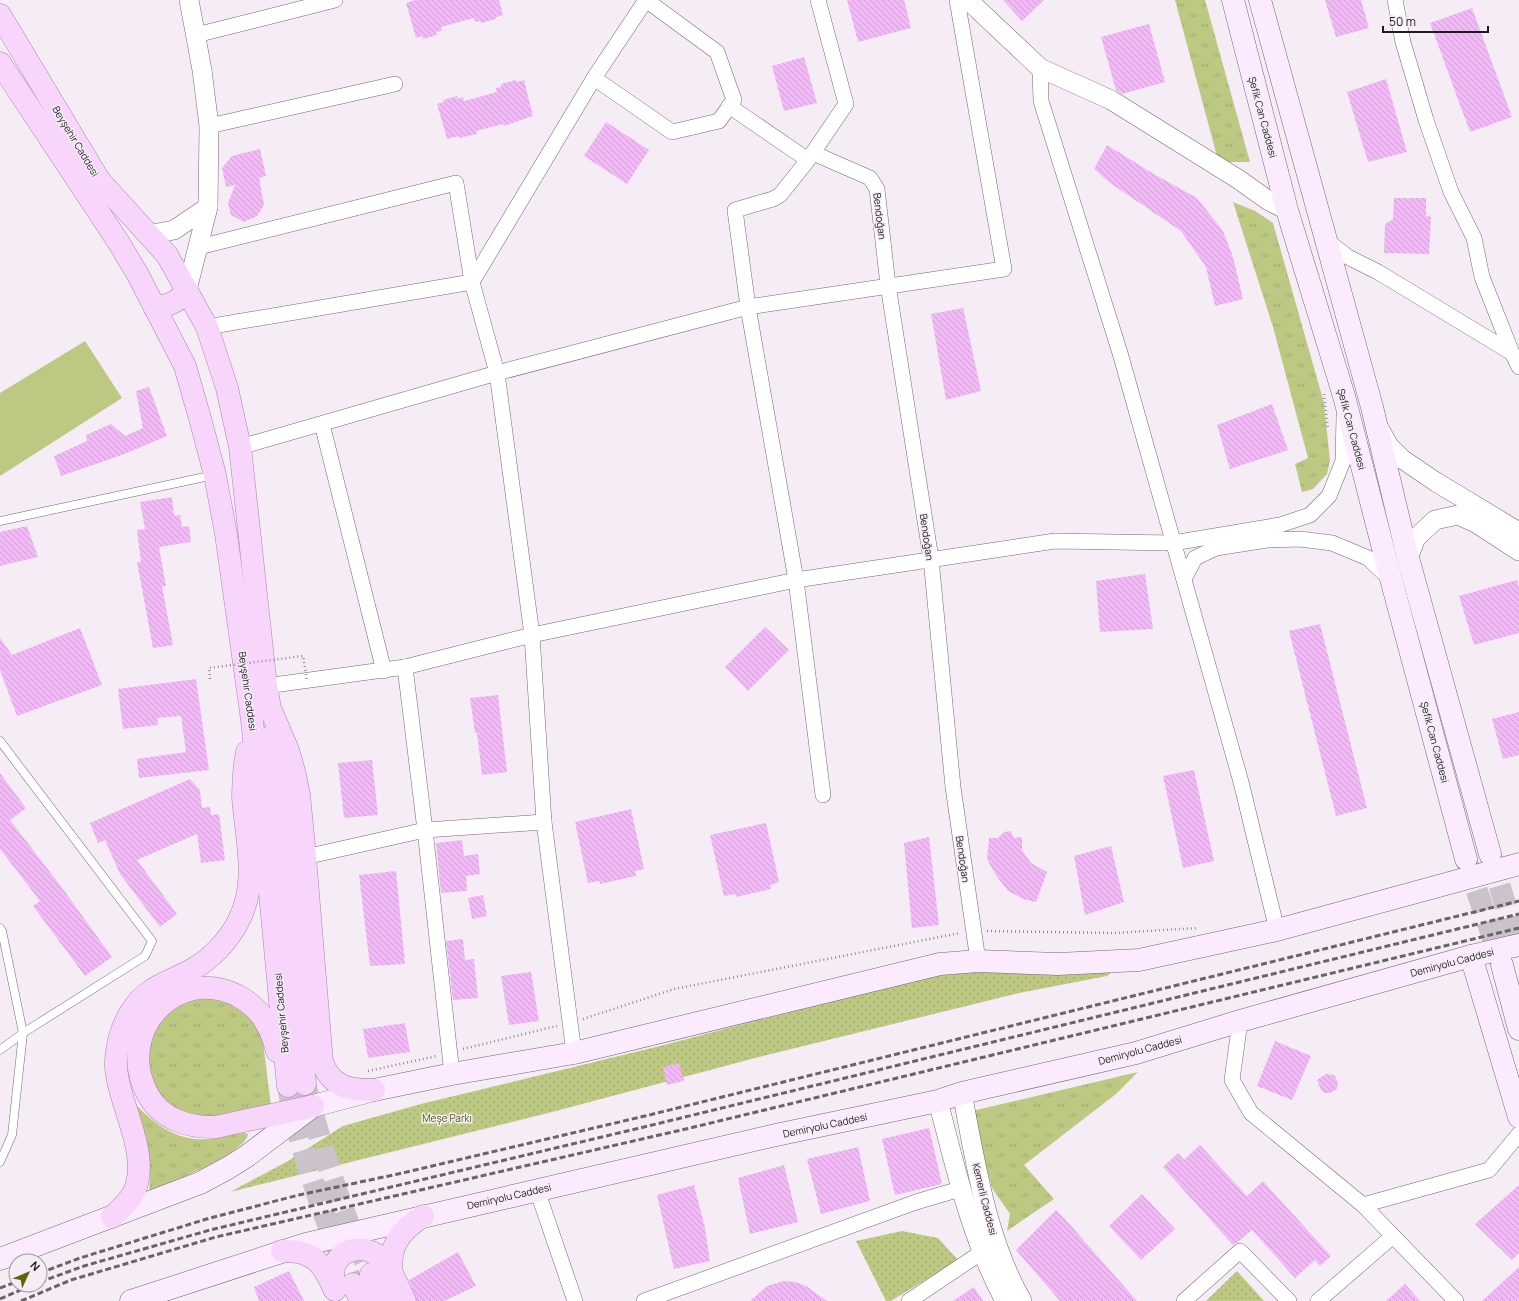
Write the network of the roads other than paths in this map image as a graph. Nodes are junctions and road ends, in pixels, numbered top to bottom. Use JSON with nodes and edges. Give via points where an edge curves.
{"nodes":[{"id":1,"x":189,"y":0,"type":"edge"},
{"id":2,"x":335,"y":0,"type":"edge"},
{"id":3,"x":646,"y":0,"type":"edge"},
{"id":4,"x":818,"y":0,"type":"edge"},
{"id":5,"x":957,"y":0,"type":"edge"},
{"id":6,"x":968,"y":0,"type":"edge"},
{"id":7,"x":1233,"y":0,"type":"edge"},
{"id":8,"x":1260,"y":0,"type":"edge"},
{"id":9,"x":1394,"y":0,"type":"edge"},
{"id":10,"x":0,"y":15,"type":"edge"},
{"id":11,"x":196,"y":35,"type":"junction"},
{"id":12,"x":0,"y":63,"type":"edge"},
{"id":13,"x":1040,"y":68,"type":"junction"},
{"id":14,"x":594,"y":78,"type":"junction"},
{"id":15,"x":395,"y":84,"type":"dead end"},
{"id":16,"x":729,"y":106,"type":"junction"},
{"id":17,"x":209,"y":126,"type":"junction"},
{"id":18,"x":810,"y":156,"type":"junction"},
{"id":19,"x":208,"y":207,"type":"junction"},
{"id":20,"x":1287,"y":210,"type":"junction"},
{"id":21,"x":147,"y":235,"type":"junction"},
{"id":22,"x":1326,"y":240,"type":"junction"},
{"id":23,"x":199,"y":247,"type":"junction"},
{"id":24,"x":167,"y":255,"type":"junction"},
{"id":25,"x":138,"y":275,"type":"junction"},
{"id":26,"x":472,"y":282,"type":"junction"},
{"id":27,"x":888,"y":286,"type":"junction"},
{"id":28,"x":187,"y":290,"type":"junction"},
{"id":29,"x":748,"y":307,"type":"junction"},
{"id":30,"x":155,"y":308,"type":"junction"},
{"id":31,"x":207,"y":327,"type":"junction"},
{"id":32,"x":1512,"y":353,"type":"junction"},
{"id":33,"x":1519,"y":367,"type":"edge"},
{"id":34,"x":497,"y":373,"type":"junction"},
{"id":35,"x":1344,"y":396,"type":"junction"},
{"id":36,"x":1375,"y":420,"type":"junction"},
{"id":37,"x":322,"y":424,"type":"junction"},
{"id":38,"x":240,"y":447,"type":"junction"},
{"id":39,"x":215,"y":475,"type":"junction"},
{"id":40,"x":0,"y":521,"type":"edge"},
{"id":41,"x":1519,"y":532,"type":"edge"},
{"id":42,"x":1200,"y":538,"type":"junction"},
{"id":43,"x":1173,"y":543,"type":"junction"},
{"id":44,"x":1519,"y":551,"type":"edge"},
{"id":45,"x":1408,"y":558,"type":"junction"},
{"id":46,"x":931,"y":559,"type":"junction"},
{"id":47,"x":1184,"y":579,"type":"junction"},
{"id":48,"x":796,"y":580,"type":"junction"},
{"id":49,"x":1392,"y":582,"type":"junction"},
{"id":50,"x":532,"y":635,"type":"junction"},
{"id":51,"x":405,"y":667,"type":"junction"},
{"id":52,"x":384,"y":671,"type":"junction"},
{"id":53,"x":266,"y":686,"type":"junction"},
{"id":54,"x":270,"y":708,"type":"junction"},
{"id":55,"x":254,"y":739,"type":"junction"},
{"id":56,"x":0,"y":741,"type":"edge"},
{"id":57,"x":823,"y":796,"type":"dead end"},
{"id":58,"x":544,"y":822,"type":"junction"},
{"id":59,"x":425,"y":830,"type":"junction"},
{"id":60,"x":1490,"y":854,"type":"tunnel mouth"},
{"id":61,"x":305,"y":857,"type":"junction"},
{"id":62,"x":1466,"y":859,"type":"tunnel mouth"},
{"id":63,"x":1519,"y":864,"type":"edge"},
{"id":64,"x":0,"y":928,"type":"edge"},
{"id":65,"x":1277,"y":930,"type":"junction"},
{"id":66,"x":1519,"y":945,"type":"edge"},
{"id":67,"x":1471,"y":956,"type":"junction"},
{"id":68,"x":978,"y":961,"type":"junction"},
{"id":69,"x":1502,"y":965,"type":"tunnel mouth"},
{"id":70,"x":1240,"y":1021,"type":"junction"},
{"id":71,"x":1519,"y":1029,"type":"edge"},
{"id":72,"x":23,"y":1033,"type":"junction"},
{"id":73,"x":0,"y":1050,"type":"edge"},
{"id":74,"x":574,"y":1053,"type":"junction"},
{"id":75,"x":452,"y":1074,"type":"junction"},
{"id":76,"x":296,"y":1085,"type":"junction"},
{"id":77,"x":374,"y":1090,"type":"junction"},
{"id":78,"x":962,"y":1093,"type":"junction"},
{"id":79,"x":938,"y":1101,"type":"junction"},
{"id":80,"x":314,"y":1106,"type":"junction"},
{"id":81,"x":1519,"y":1117,"type":"edge"},
{"id":82,"x":1519,"y":1134,"type":"edge"},
{"id":83,"x":0,"y":1162,"type":"edge"},
{"id":84,"x":960,"y":1189,"type":"junction"},
{"id":85,"x":537,"y":1190,"type":"junction"},
{"id":86,"x":1363,"y":1205,"type":"junction"},
{"id":87,"x":424,"y":1216,"type":"junction"},
{"id":88,"x":112,"y":1217,"type":"junction"},
{"id":89,"x":1393,"y":1236,"type":"junction"},
{"id":90,"x":989,"y":1248,"type":"junction"},
{"id":91,"x":282,"y":1251,"type":"junction"},
{"id":92,"x":0,"y":1259,"type":"edge"},
{"id":93,"x":392,"y":1275,"type":"junction"},
{"id":94,"x":352,"y":1290,"type":"edge"},
{"id":95,"x":131,"y":1301,"type":"edge"},
{"id":96,"x":384,"y":1301,"type":"edge"},
{"id":97,"x":405,"y":1301,"type":"edge"},
{"id":98,"x":575,"y":1301,"type":"edge"},
{"id":99,"x":644,"y":1301,"type":"edge"},
{"id":100,"x":909,"y":1301,"type":"edge"},
{"id":101,"x":1005,"y":1301,"type":"edge"},
{"id":102,"x":1022,"y":1301,"type":"edge"},
{"id":103,"x":1184,"y":1301,"type":"edge"},
{"id":104,"x":1289,"y":1301,"type":"edge"},
{"id":105,"x":1318,"y":1301,"type":"edge"},
{"id":106,"x":1456,"y":1301,"type":"edge"}],
"edges":[{"from":1,"to":11,"type":"street"},
{"from":2,"to":11,"type":"street"},
{"from":3,"to":14,"type":"street"},
{"from":3,"to":16,"type":"street","via":[[718,52],[734,100]]},
{"from":4,"to":18,"type":"street","via":[[846,104]]},
{"from":5,"to":27,"type":"street","via":[[1004,269]]},
{"from":6,"to":13,"type":"street"},
{"from":7,"to":20,"type":"main road","name":"Şefik Can Caddesi"},
{"from":8,"to":22,"type":"main road"},
{"from":9,"to":32,"type":"street","via":[[1403,42],[1426,120],[1451,192],[1474,238],[1482,277]]},
{"from":10,"to":21,"type":"main road","name":"Beyşehir Caddesi","via":[[100,180]]},
{"from":11,"to":17,"type":"street"},
{"from":12,"to":25,"type":"main road","name":"Beyşehir Caddesi"},
{"from":13,"to":20,"type":"street","via":[[1111,100]]},
{"from":13,"to":43,"type":"street","via":[[1041,101],[1120,353]]},
{"from":14,"to":16,"type":"street","via":[[672,132],[719,121]]},
{"from":14,"to":26,"type":"street"},
{"from":15,"to":17,"type":"street"},
{"from":16,"to":18,"type":"street","name":"Bendoğan"},
{"from":17,"to":19,"type":"street"},
{"from":18,"to":27,"type":"street","name":"Bendoğan","via":[[870,178],[877,189]]},
{"from":18,"to":29,"type":"street","via":[[780,195],[735,210]]},
{"from":19,"to":21,"type":"street","via":[[174,230]]},
{"from":19,"to":23,"type":"street"},
{"from":19,"to":24,"type":"street"},
{"from":20,"to":35,"type":"main road","name":"Şefik Can Caddesi"},
{"from":21,"to":24,"type":"main road","name":"Beyşehir Caddesi"},
{"from":22,"to":32,"type":"street","via":[[1348,257],[1378,272]]},
{"from":22,"to":36,"type":"main road"},
{"from":23,"to":26,"type":"street","via":[[456,183]]},
{"from":23,"to":28,"type":"street"},
{"from":24,"to":25,"type":"main road"},
{"from":24,"to":28,"type":"main road","name":"Beyşehir Caddesi"},
{"from":25,"to":30,"type":"main road","name":"Beyşehir Caddesi"},
{"from":26,"to":31,"type":"street"},
{"from":26,"to":34,"type":"street"},
{"from":27,"to":29,"type":"street"},
{"from":27,"to":46,"type":"street","name":"Bendoğan"},
{"from":28,"to":30,"type":"main road","via":[[171,304]]},
{"from":28,"to":31,"type":"main road","name":"Beyşehir Caddesi"},
{"from":29,"to":34,"type":"street"},
{"from":29,"to":48,"type":"street"},
{"from":30,"to":39,"type":"main road","name":"Beyşehir Caddesi","via":[[184,366]]},
{"from":31,"to":38,"type":"main road","name":"Beyşehir Caddesi","via":[[227,388]]},
{"from":32,"to":33,"type":"street"},
{"from":34,"to":37,"type":"street"},
{"from":34,"to":50,"type":"street"},
{"from":35,"to":42,"type":"street","via":[[1343,461],[1329,496],[1310,515],[1280,526]]},
{"from":35,"to":49,"type":"main road","name":"Şefik Can Caddesi"},
{"from":36,"to":41,"type":"street","via":[[1389,446],[1402,459]]},
{"from":36,"to":45,"type":"main road"},
{"from":37,"to":38,"type":"street"},
{"from":37,"to":52,"type":"street"},
{"from":38,"to":53,"type":"main road","name":"Beyşehir Caddesi"},
{"from":39,"to":40,"type":"lane"},
{"from":39,"to":55,"type":"main road","name":"Beyşehir Caddesi","via":[[226,534]]},
{"from":42,"to":43,"type":"street"},
{"from":42,"to":47,"type":"street","via":[[1186,549],[1183,563]]},
{"from":43,"to":46,"type":"street","via":[[1055,541]]},
{"from":43,"to":47,"type":"street"},
{"from":44,"to":45,"type":"street","via":[[1476,523],[1458,515],[1435,520],[1416,538]]},
{"from":45,"to":60,"type":"main road"},
{"from":46,"to":48,"type":"street"},
{"from":46,"to":68,"type":"street","name":"Bendoğan","via":[[953,787]]},
{"from":47,"to":49,"type":"street","via":[[1195,558],[1216,548],[1267,540],[1300,539],[1332,543],[1368,558]]},
{"from":47,"to":65,"type":"street","via":[[1240,782]]},
{"from":48,"to":50,"type":"street"},
{"from":48,"to":57,"type":"street"},
{"from":49,"to":62,"type":"main road","name":"Şefik Can Caddesi"},
{"from":50,"to":51,"type":"street"},
{"from":50,"to":58,"type":"street"},
{"from":51,"to":52,"type":"street"},
{"from":51,"to":59,"type":"street"},
{"from":52,"to":53,"type":"street"},
{"from":53,"to":54,"type":"main road","name":"Beyşehir Caddesi"},
{"from":54,"to":61,"type":"main road","via":[[294,771],[299,794]]},
{"from":54,"to":76,"type":"main road","name":"Beyşehir Caddesi","via":[[287,862]]},
{"from":55,"to":76,"type":"main road","name":"Beyşehir Caddesi"},
{"from":55,"to":88,"type":"main road","via":[[248,751],[243,782],[250,876],[247,898],[238,922],[223,943],[203,962],[142,998],[121,1031],[116,1075],[136,1148],[138,1169],[134,1192]]},
{"from":56,"to":72,"type":"lane","via":[[152,941],[145,956]]},
{"from":58,"to":59,"type":"street"},
{"from":58,"to":74,"type":"street"},
{"from":59,"to":61,"type":"street"},
{"from":59,"to":75,"type":"street"},
{"from":61,"to":77,"type":"main road","via":[[322,1062],[325,1071],[340,1086],[355,1090]]},
{"from":63,"to":65,"type":"main road"},
{"from":64,"to":72,"type":"lane"},
{"from":65,"to":68,"type":"main road","via":[[1138,960],[1058,964]]},
{"from":66,"to":67,"type":"main road","name":"Demiryolu Caddesi"},
{"from":67,"to":70,"type":"main road","name":"Demiryolu Caddesi"},
{"from":67,"to":81,"type":"main road"},
{"from":68,"to":74,"type":"main road","via":[[940,964]]},
{"from":69,"to":71,"type":"main road"},
{"from":70,"to":78,"type":"main road","name":"Demiryolu Caddesi","via":[[1136,1053]]},
{"from":70,"to":86,"type":"street","via":[[1232,1080],[1251,1113]]},
{"from":72,"to":73,"type":"lane"},
{"from":72,"to":83,"type":"lane","via":[[12,1135]]},
{"from":74,"to":75,"type":"main road"},
{"from":75,"to":77,"type":"main road"},
{"from":76,"to":80,"type":"main road","via":[[281,1068],[273,1036],[266,1022],[245,1000],[232,993],[202,989],[174,997],[152,1016],[139,1042],[139,1071],[150,1098],[172,1118],[186,1124],[201,1128],[216,1127]]},
{"from":77,"to":80,"type":"main road"},
{"from":78,"to":79,"type":"main road","name":"Demiryolu Caddesi"},
{"from":78,"to":90,"type":"street","name":"Kemerli Caddesi"},
{"from":79,"to":84,"type":"street","name":"Kemerli Caddesi"},
{"from":79,"to":85,"type":"main road","name":"Demiryolu Caddesi"},
{"from":80,"to":88,"type":"main road","via":[[247,1156],[212,1177]]},
{"from":82,"to":86,"type":"street","via":[[1489,1170]]},
{"from":84,"to":90,"type":"street","name":"Kemerli Caddesi"},
{"from":84,"to":99,"type":"street"},
{"from":85,"to":87,"type":"main road","name":"Demiryolu Caddesi"},
{"from":85,"to":98,"type":"street"},
{"from":86,"to":89,"type":"street"},
{"from":87,"to":91,"type":"main road","name":"Demiryolu Caddesi"},
{"from":87,"to":93,"type":"main road","via":[[407,1227],[397,1240],[391,1258]]},
{"from":88,"to":92,"type":"main road"},
{"from":89,"to":105,"type":"street"},
{"from":89,"to":106,"type":"street"},
{"from":90,"to":100,"type":"street"},
{"from":90,"to":101,"type":"street","name":"Kemerli Caddesi","via":[[994,1280]]},
{"from":90,"to":102,"type":"street","name":"Kemerli Caddesi"},
{"from":91,"to":94,"type":"main road","via":[[301,1252],[313,1258]]},
{"from":91,"to":95,"type":"main road","name":"Demiryolu Caddesi"},
{"from":93,"to":94,"type":"main road","via":[[386,1264],[374,1253],[353,1250],[340,1256],[333,1274]]},
{"from":93,"to":97,"type":"main road"},
{"from":94,"to":96,"type":"main road"},
{"from":103,"to":104,"type":"street","via":[[1240,1251]]}]}
